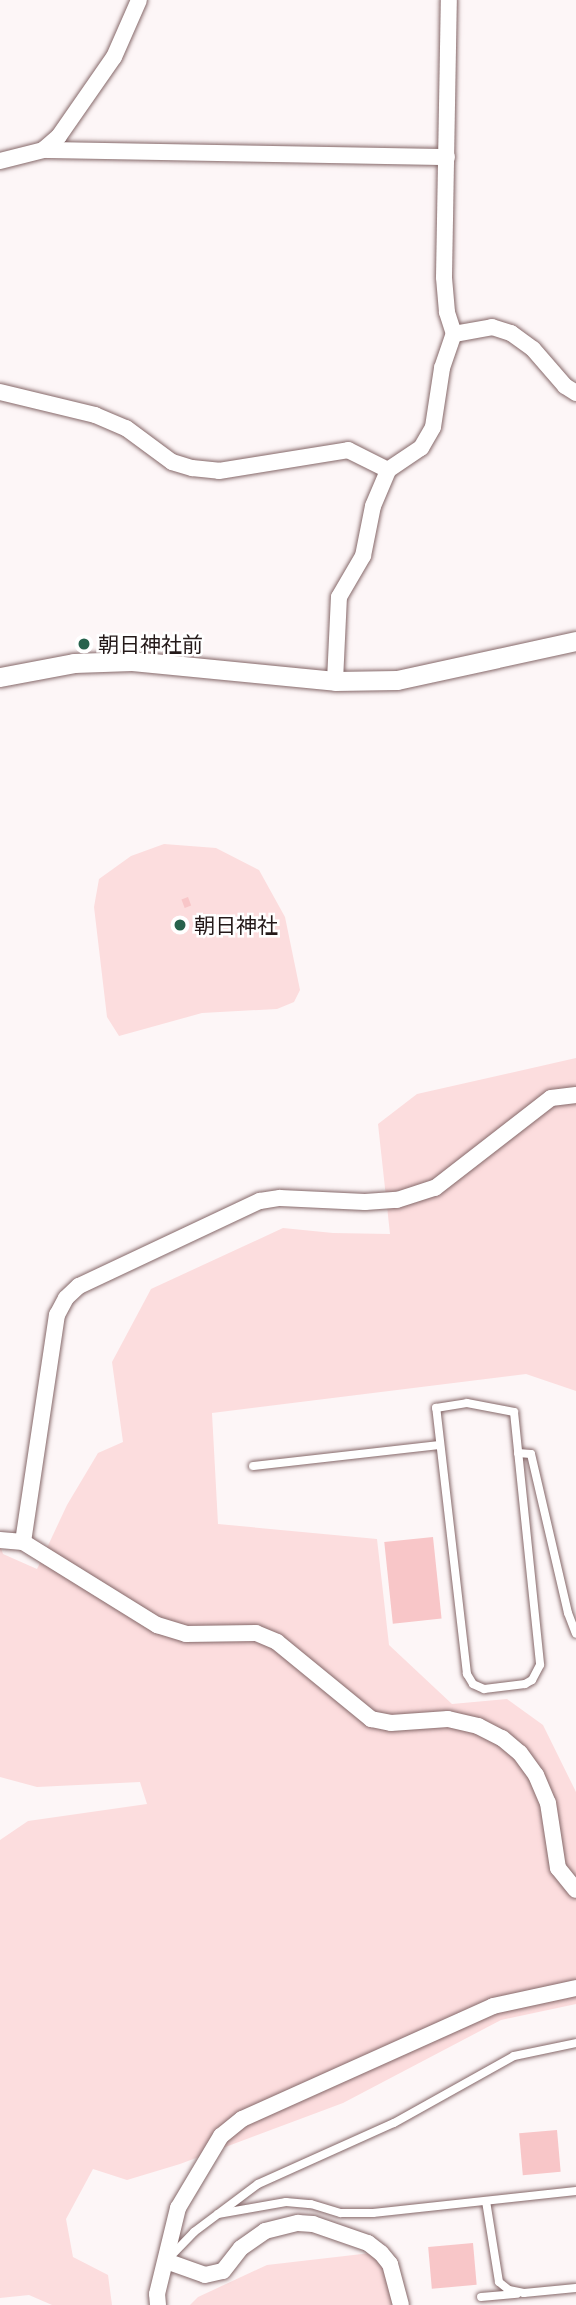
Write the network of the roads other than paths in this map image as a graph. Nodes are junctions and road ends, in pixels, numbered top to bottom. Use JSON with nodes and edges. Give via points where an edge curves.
{"nodes":[{"id":1,"x":139,"y":0,"type":"edge"},
{"id":2,"x":449,"y":0,"type":"edge"},
{"id":3,"x":43,"y":150,"type":"junction"},
{"id":4,"x":447,"y":156,"type":"junction"},
{"id":5,"x":0,"y":161,"type":"edge"},
{"id":6,"x":454,"y":334,"type":"junction"},
{"id":7,"x":0,"y":393,"type":"edge"},
{"id":8,"x":576,"y":393,"type":"edge"},
{"id":9,"x":388,"y":470,"type":"junction"},
{"id":10,"x":576,"y":641,"type":"edge"},
{"id":11,"x":0,"y":677,"type":"edge"},
{"id":12,"x":335,"y":681,"type":"junction"},
{"id":13,"x":576,"y":1095,"type":"edge"},
{"id":14,"x":440,"y":1446,"type":"junction"},
{"id":15,"x":518,"y":1453,"type":"junction"},
{"id":16,"x":253,"y":1466,"type":"dead end"},
{"id":17,"x":0,"y":1540,"type":"edge"},
{"id":18,"x":23,"y":1542,"type":"junction"},
{"id":19,"x":576,"y":1634,"type":"edge"},
{"id":20,"x":576,"y":1890,"type":"edge"},
{"id":21,"x":576,"y":1989,"type":"edge"},
{"id":22,"x":576,"y":2043,"type":"edge"},
{"id":23,"x":576,"y":2191,"type":"edge"},
{"id":24,"x":486,"y":2201,"type":"junction"},
{"id":25,"x":216,"y":2214,"type":"junction"},
{"id":26,"x":166,"y":2261,"type":"junction"},
{"id":27,"x":576,"y":2288,"type":"edge"},
{"id":28,"x":524,"y":2293,"type":"junction"},
{"id":29,"x":481,"y":2297,"type":"dead end"},
{"id":30,"x":158,"y":2305,"type":"edge"},
{"id":31,"x":401,"y":2305,"type":"edge"}],
"edges":[{"from":1,"to":3,"type":"street","via":[[100,78],[59,136]]},
{"from":2,"to":4,"type":"street"},
{"from":3,"to":4,"type":"street"},
{"from":3,"to":5,"type":"street"},
{"from":4,"to":6,"type":"street","via":[[444,276]]},
{"from":6,"to":8,"type":"street","via":[[492,327],[511,333]]},
{"from":6,"to":9,"type":"street","via":[[442,368],[433,427],[421,448]]},
{"from":7,"to":9,"type":"street","via":[[95,415],[126,428],[172,462],[192,468],[219,471],[348,450]]},
{"from":9,"to":12,"type":"street","via":[[373,506],[362,556],[339,597]]},
{"from":10,"to":12,"type":"street","via":[[397,680]]},
{"from":11,"to":12,"type":"street","via":[[74,663],[132,661]]},
{"from":13,"to":18,"type":"street","via":[[551,1098],[435,1188],[397,1200],[260,1201],[79,1286],[57,1315]]},
{"from":14,"to":15,"type":"lane","via":[[436,1408],[467,1403],[514,1412]]},
{"from":14,"to":15,"type":"lane","via":[[467,1674],[473,1684],[484,1689],[525,1684],[532,1681],[540,1665]]},
{"from":14,"to":16,"type":"lane"},
{"from":15,"to":19,"type":"lane","via":[[531,1454]]},
{"from":17,"to":18,"type":"street"},
{"from":18,"to":20,"type":"street","via":[[157,1625],[186,1634],[256,1633],[277,1642],[371,1718],[391,1723],[448,1719],[502,1738],[536,1775],[548,1803],[558,1868]]},
{"from":21,"to":26,"type":"street","via":[[493,2006],[242,2119],[221,2136],[197,2172],[178,2208]]},
{"from":22,"to":25,"type":"lane","via":[[514,2056],[394,2123],[258,2184]]},
{"from":23,"to":24,"type":"lane"},
{"from":24,"to":25,"type":"lane","via":[[373,2213],[341,2213],[286,2202]]},
{"from":24,"to":28,"type":"lane","via":[[499,2282]]},
{"from":25,"to":26,"type":"lane"},
{"from":26,"to":30,"type":"street"},
{"from":26,"to":31,"type":"street","via":[[205,2275],[223,2271],[241,2248],[265,2231],[313,2224],[368,2243],[381,2253],[392,2271]]},
{"from":27,"to":28,"type":"lane"},
{"from":28,"to":29,"type":"lane"}]}
